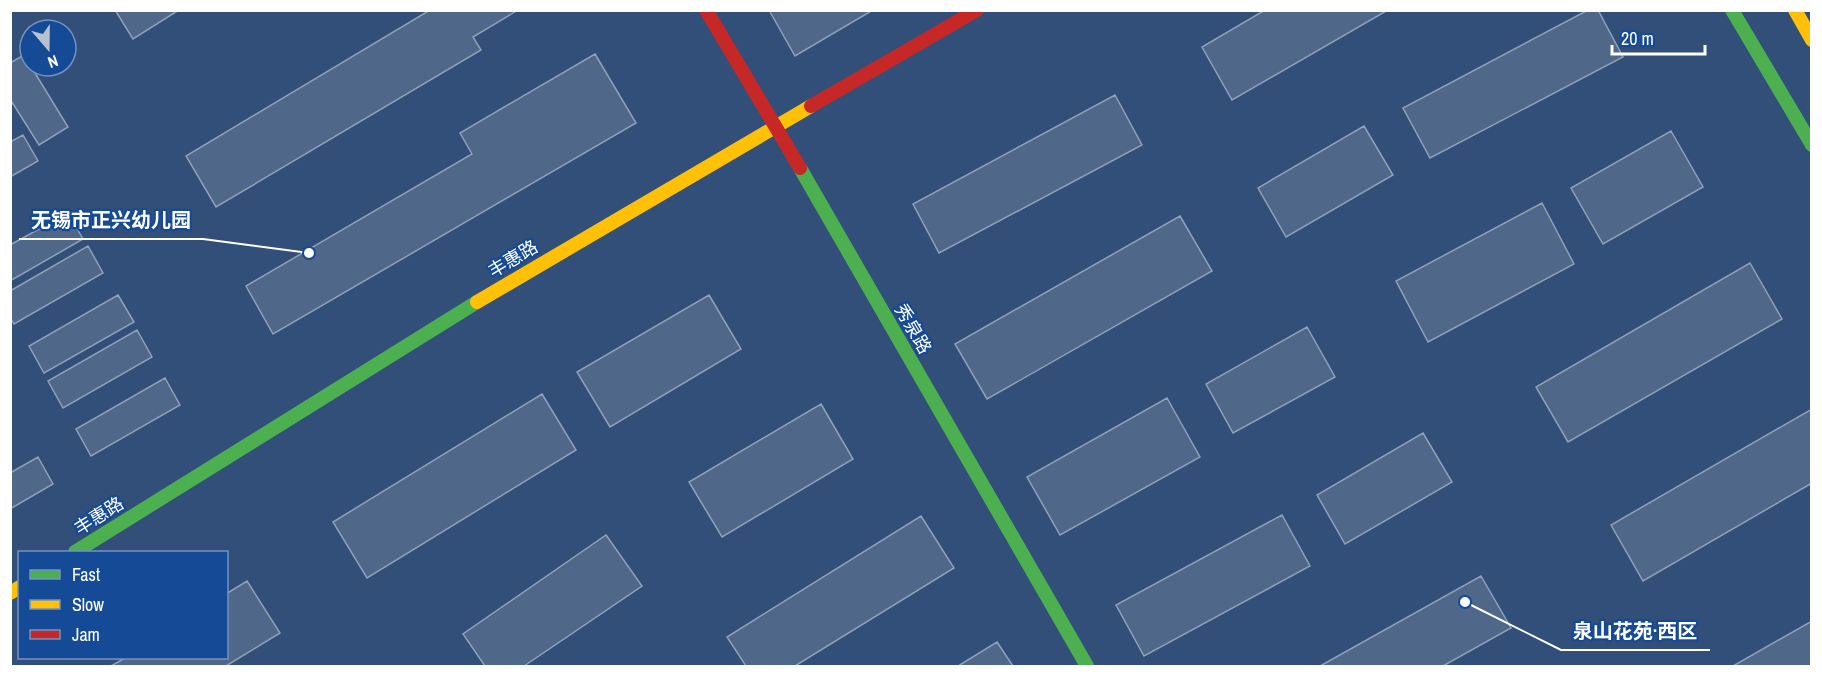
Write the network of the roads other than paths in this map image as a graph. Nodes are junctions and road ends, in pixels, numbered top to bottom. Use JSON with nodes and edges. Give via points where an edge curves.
{"nodes":[{"id":1,"x":706,"y":10,"type":"edge"},
{"id":2,"x":977,"y":10,"type":"edge"},
{"id":3,"x":1732,"y":10,"type":"edge"},
{"id":4,"x":1795,"y":10,"type":"edge"},
{"id":5,"x":1812,"y":40,"type":"edge"},
{"id":6,"x":776,"y":127,"type":"junction"},
{"id":7,"x":1812,"y":145,"type":"edge"},
{"id":8,"x":77,"y":551,"type":"edge"},
{"id":9,"x":1087,"y":666,"type":"edge"}],
"edges":[{"from":1,"to":6,"type":"street","name":"秀泉路"},
{"from":2,"to":6,"type":"street","name":"丰惠路"},
{"from":3,"to":7,"type":"street"},
{"from":4,"to":5,"type":"street"},
{"from":6,"to":8,"type":"street","name":"丰惠路","via":[[508,282]]},
{"from":6,"to":9,"type":"street","name":"秀泉路"}]}
